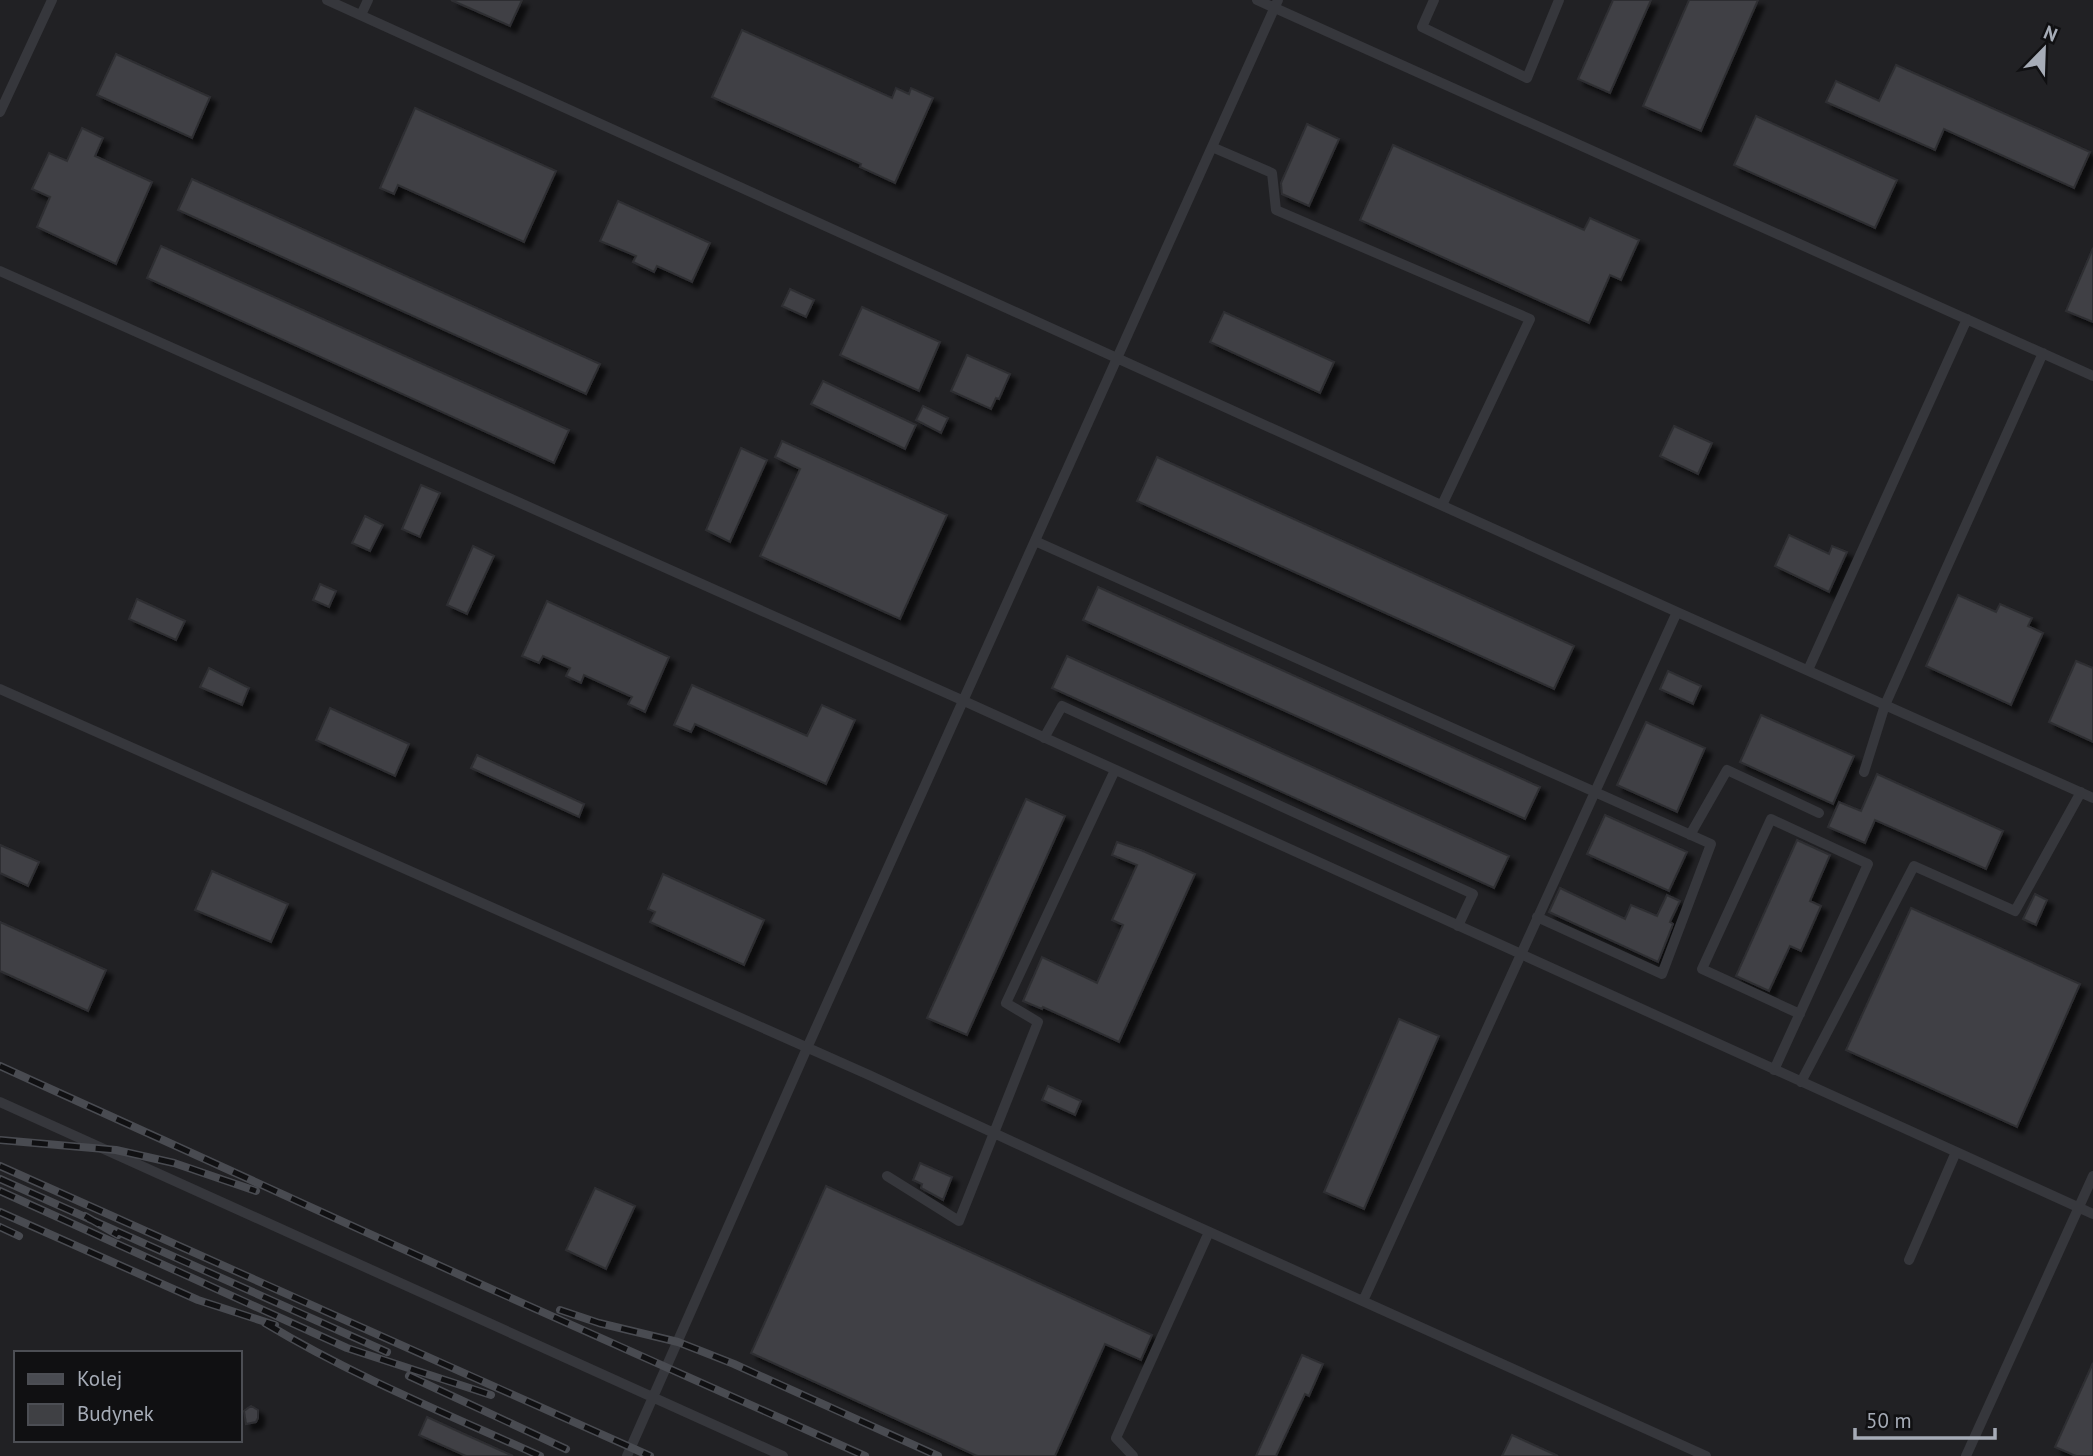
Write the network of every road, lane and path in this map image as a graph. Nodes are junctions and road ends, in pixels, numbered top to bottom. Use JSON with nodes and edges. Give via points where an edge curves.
{"nodes":[{"id":1,"x":52,"y":0,"type":"edge"},
{"id":2,"x":327,"y":0,"type":"edge"},
{"id":3,"x":368,"y":0,"type":"edge"},
{"id":4,"x":1257,"y":0,"type":"edge"},
{"id":5,"x":1434,"y":0,"type":"edge"},
{"id":6,"x":1559,"y":0,"type":"edge"},
{"id":7,"x":1276,"y":4,"type":"edge"},
{"id":8,"x":361,"y":15,"type":"junction"},
{"id":9,"x":0,"y":112,"type":"edge"},
{"id":10,"x":1212,"y":147,"type":"junction"},
{"id":11,"x":0,"y":271,"type":"edge"},
{"id":12,"x":1967,"y":319,"type":"junction"},
{"id":13,"x":2043,"y":353,"type":"junction"},
{"id":14,"x":1118,"y":357,"type":"junction"},
{"id":15,"x":2093,"y":376,"type":"edge"},
{"id":16,"x":1442,"y":505,"type":"junction"},
{"id":17,"x":1035,"y":541,"type":"junction"},
{"id":18,"x":1677,"y":612,"type":"junction"},
{"id":19,"x":1808,"y":670,"type":"junction"},
{"id":20,"x":0,"y":689,"type":"edge"},
{"id":21,"x":964,"y":701,"type":"junction"},
{"id":22,"x":1885,"y":705,"type":"junction"},
{"id":23,"x":1044,"y":738,"type":"junction"},
{"id":24,"x":1115,"y":770,"type":"junction"},
{"id":25,"x":1864,"y":772,"type":"dead end"},
{"id":26,"x":1594,"y":792,"type":"junction"},
{"id":27,"x":2081,"y":792,"type":"junction"},
{"id":28,"x":2093,"y":798,"type":"edge"},
{"id":29,"x":1819,"y":813,"type":"dead end"},
{"id":30,"x":1690,"y":835,"type":"junction"},
{"id":31,"x":1537,"y":917,"type":"junction"},
{"id":32,"x":1458,"y":926,"type":"junction"},
{"id":33,"x":1520,"y":955,"type":"junction"},
{"id":34,"x":1800,"y":1014,"type":"junction"},
{"id":35,"x":807,"y":1048,"type":"junction"},
{"id":36,"x":1774,"y":1070,"type":"junction"},
{"id":37,"x":1801,"y":1082,"type":"junction"},
{"id":38,"x":0,"y":1102,"type":"edge"},
{"id":39,"x":993,"y":1132,"type":"junction"},
{"id":40,"x":1956,"y":1152,"type":"junction"},
{"id":41,"x":887,"y":1176,"type":"dead end"},
{"id":42,"x":2093,"y":1176,"type":"edge"},
{"id":43,"x":2079,"y":1208,"type":"junction"},
{"id":44,"x":2093,"y":1214,"type":"edge"},
{"id":45,"x":1209,"y":1232,"type":"junction"},
{"id":46,"x":1909,"y":1259,"type":"dead end"},
{"id":47,"x":1363,"y":1301,"type":"junction"},
{"id":48,"x":654,"y":1397,"type":"junction"},
{"id":49,"x":1680,"y":1451,"type":"edge"},
{"id":50,"x":627,"y":1456,"type":"edge"},
{"id":51,"x":783,"y":1456,"type":"edge"},
{"id":52,"x":1133,"y":1456,"type":"edge"},
{"id":53,"x":1706,"y":1456,"type":"edge"},
{"id":54,"x":1966,"y":1456,"type":"edge"}],
"edges":[{"from":1,"to":9,"type":"lane"},
{"from":2,"to":8,"type":"lane"},
{"from":3,"to":8,"type":"lane"},
{"from":4,"to":7,"type":"lane"},
{"from":5,"to":6,"type":"lane","via":[[1422,27],[1527,78]]},
{"from":7,"to":10,"type":"lane"},
{"from":7,"to":12,"type":"lane"},
{"from":8,"to":14,"type":"lane"},
{"from":10,"to":14,"type":"lane"},
{"from":10,"to":16,"type":"lane","via":[[1272,173],[1276,210],[1530,319]]},
{"from":11,"to":21,"type":"lane"},
{"from":12,"to":13,"type":"lane"},
{"from":12,"to":19,"type":"lane"},
{"from":13,"to":15,"type":"lane"},
{"from":13,"to":22,"type":"lane"},
{"from":14,"to":16,"type":"lane"},
{"from":14,"to":17,"type":"lane"},
{"from":16,"to":18,"type":"lane"},
{"from":17,"to":21,"type":"lane"},
{"from":17,"to":26,"type":"lane"},
{"from":18,"to":19,"type":"lane"},
{"from":18,"to":26,"type":"lane"},
{"from":19,"to":22,"type":"lane"},
{"from":20,"to":35,"type":"lane"},
{"from":21,"to":23,"type":"lane"},
{"from":21,"to":35,"type":"lane"},
{"from":22,"to":25,"type":"lane"},
{"from":22,"to":27,"type":"lane"},
{"from":23,"to":24,"type":"lane"},
{"from":23,"to":32,"type":"lane","via":[[1062,706],[1473,894]]},
{"from":24,"to":32,"type":"lane"},
{"from":24,"to":39,"type":"lane","via":[[1006,1003],[1038,1021]]},
{"from":26,"to":30,"type":"lane"},
{"from":26,"to":31,"type":"lane"},
{"from":27,"to":28,"type":"lane"},
{"from":27,"to":37,"type":"lane","via":[[2015,911],[1914,866]]},
{"from":29,"to":30,"type":"lane","via":[[1727,770]]},
{"from":30,"to":31,"type":"lane","via":[[1711,844],[1662,974]]},
{"from":31,"to":33,"type":"lane"},
{"from":32,"to":33,"type":"lane"},
{"from":33,"to":36,"type":"lane"},
{"from":33,"to":47,"type":"lane"},
{"from":34,"to":34,"type":"lane","via":[[1868,864],[1771,819],[1702,969]]},
{"from":34,"to":36,"type":"lane"},
{"from":35,"to":39,"type":"lane"},
{"from":35,"to":48,"type":"lane"},
{"from":36,"to":37,"type":"lane"},
{"from":37,"to":40,"type":"lane"},
{"from":38,"to":48,"type":"lane"},
{"from":39,"to":41,"type":"lane","via":[[959,1221]]},
{"from":39,"to":45,"type":"lane"},
{"from":40,"to":43,"type":"lane"},
{"from":40,"to":46,"type":"lane"},
{"from":42,"to":43,"type":"lane"},
{"from":43,"to":44,"type":"lane"},
{"from":43,"to":54,"type":"lane"},
{"from":45,"to":47,"type":"lane"},
{"from":45,"to":52,"type":"lane","via":[[1116,1438]]},
{"from":47,"to":49,"type":"lane"},
{"from":48,"to":50,"type":"lane"},
{"from":48,"to":51,"type":"lane"},
{"from":49,"to":53,"type":"lane"}]}
